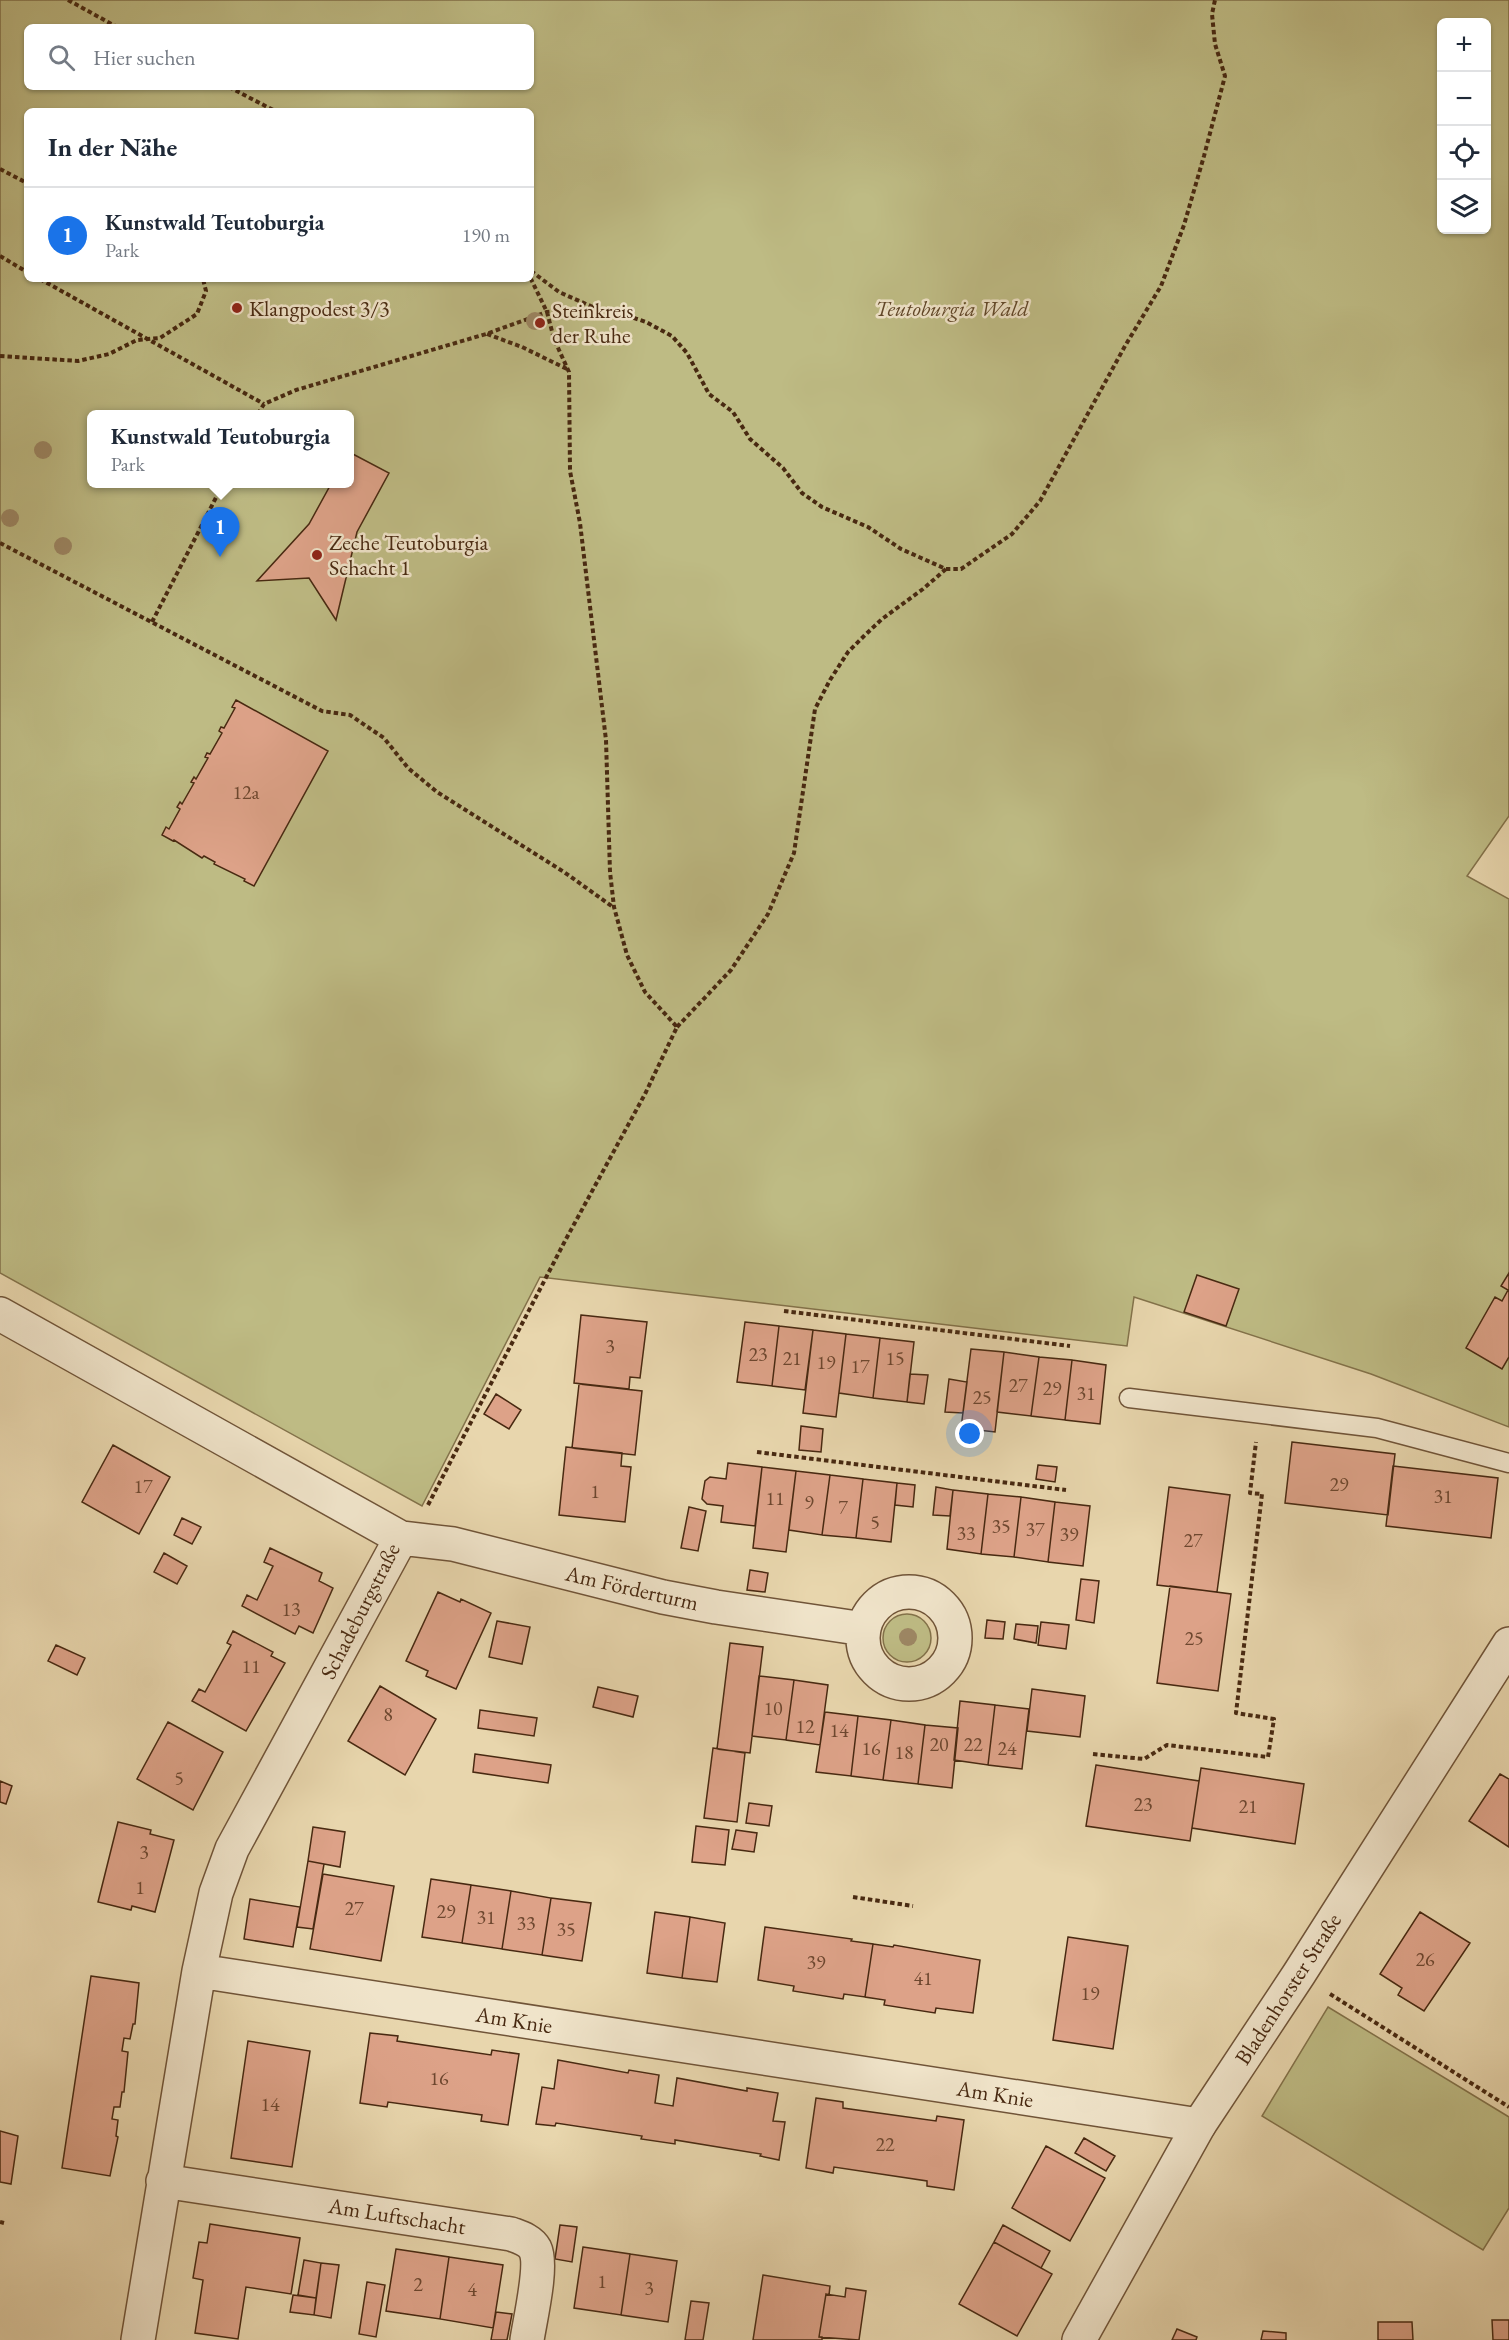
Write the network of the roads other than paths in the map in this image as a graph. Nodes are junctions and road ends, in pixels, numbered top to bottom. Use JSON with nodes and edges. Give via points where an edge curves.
{"nodes":[{"id":1,"x":0,"y":1314,"type":"edge"},
{"id":2,"x":1129,"y":1398,"type":"dead end"},
{"id":3,"x":1509,"y":1463,"type":"edge"},
{"id":4,"x":401,"y":1538,"type":"junction"},
{"id":5,"x":864,"y":1629,"type":"dead end"},
{"id":6,"x":1509,"y":1644,"type":"edge"},
{"id":7,"x":199,"y":1971,"type":"junction"},
{"id":8,"x":1199,"y":2125,"type":"junction"},
{"id":9,"x":163,"y":2181,"type":"junction"},
{"id":10,"x":138,"y":2340,"type":"edge"},
{"id":11,"x":527,"y":2340,"type":"edge"},
{"id":12,"x":1079,"y":2340,"type":"edge"}],
"edges":[{"from":1,"to":4,"type":"street","name":"Schadeburgstraße"},
{"from":2,"to":3,"type":"lane","via":[[1377,1428]]},
{"from":4,"to":5,"type":"street","name":"Am Förderturm","via":[[453,1544],[663,1597]]},
{"from":4,"to":7,"type":"street","name":"Schadeburgstraße","via":[[232,1849],[216,1893]]},
{"from":6,"to":8,"type":"street","name":"Bladenhorster Straße"},
{"from":7,"to":8,"type":"street","name":"Am Knie"},
{"from":7,"to":9,"type":"street"},
{"from":8,"to":12,"type":"street","name":"Bladenhorster Straße"},
{"from":9,"to":10,"type":"street"},
{"from":9,"to":11,"type":"street","name":"Am Luftschacht","via":[[511,2234],[526,2240],[534,2249],[538,2264]]}]}
